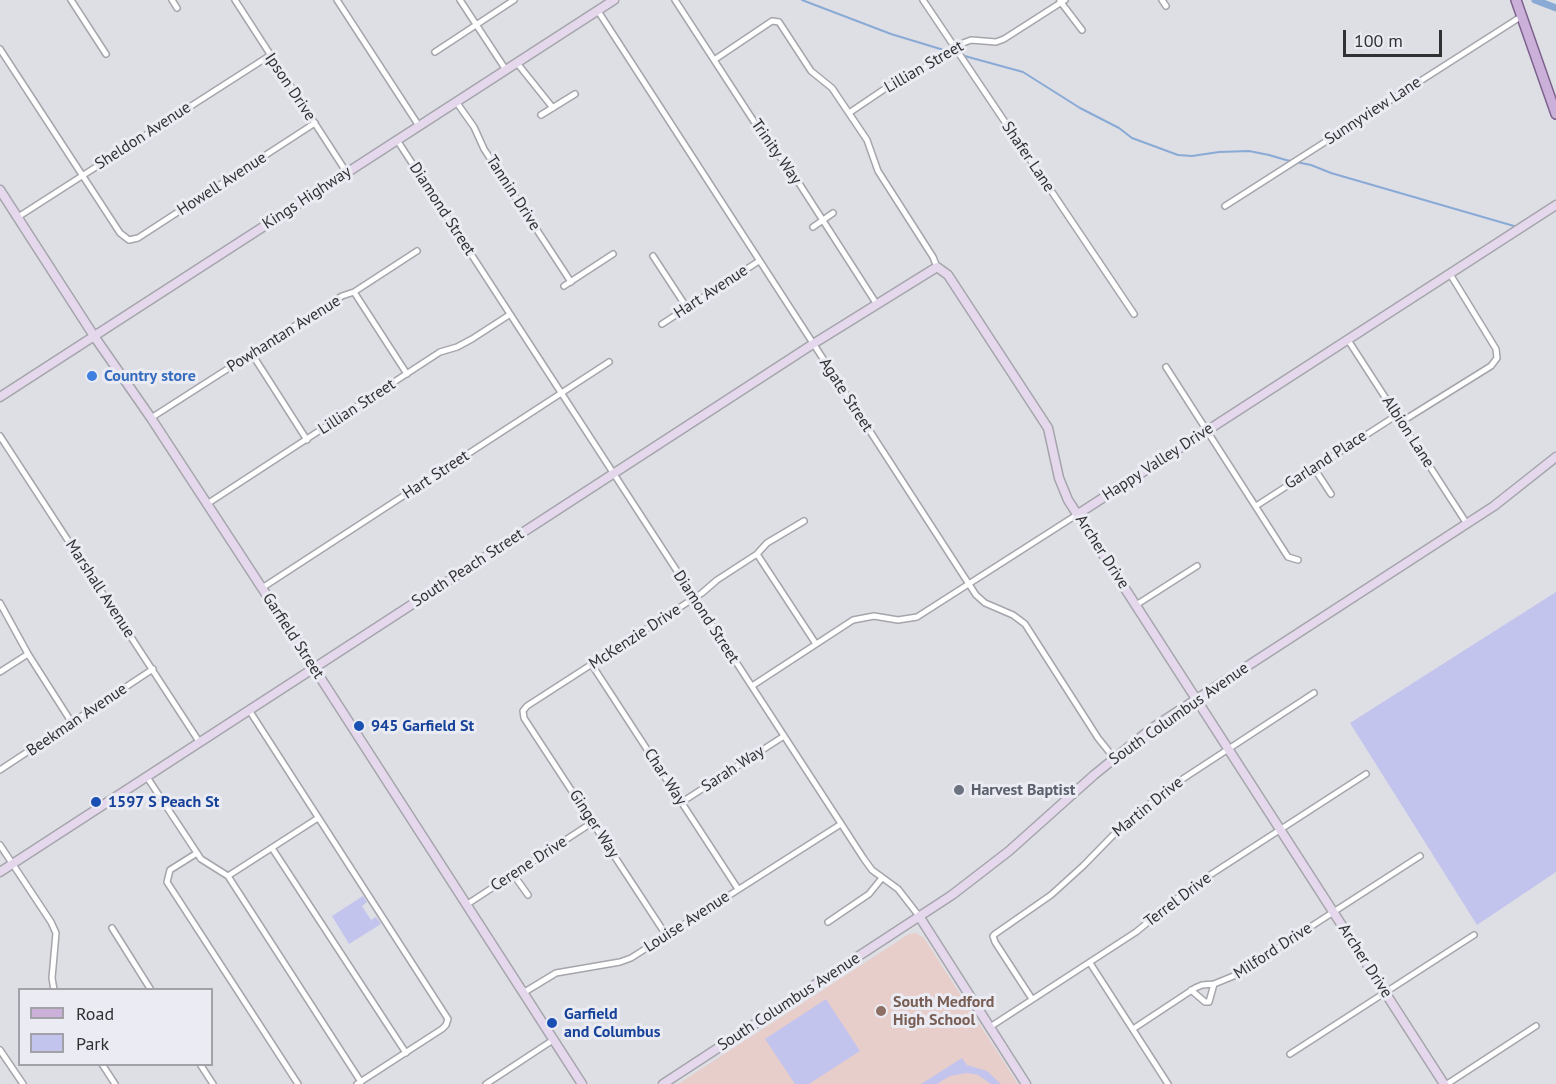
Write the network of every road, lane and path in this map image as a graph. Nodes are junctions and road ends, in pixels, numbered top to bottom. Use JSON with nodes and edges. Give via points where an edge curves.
{"nodes":[{"id":1,"x":71,"y":0,"type":"edge"},
{"id":2,"x":172,"y":0,"type":"edge"},
{"id":3,"x":235,"y":0,"type":"edge"},
{"id":4,"x":337,"y":0,"type":"edge"},
{"id":5,"x":460,"y":0,"type":"edge"},
{"id":6,"x":514,"y":0,"type":"edge"},
{"id":7,"x":614,"y":0,"type":"edge"},
{"id":8,"x":675,"y":0,"type":"edge"},
{"id":9,"x":923,"y":0,"type":"edge"},
{"id":10,"x":1161,"y":0,"type":"edge"},
{"id":11,"x":1516,"y":0,"type":"edge"},
{"id":12,"x":1061,"y":1,"type":"edge"},
{"id":13,"x":1166,"y":6,"type":"dead end"},
{"id":14,"x":177,"y":8,"type":"dead end"},
{"id":15,"x":598,"y":10,"type":"junction"},
{"id":16,"x":1522,"y":16,"type":"junction"},
{"id":17,"x":476,"y":24,"type":"junction"},
{"id":18,"x":1082,"y":30,"type":"dead end"},
{"id":19,"x":954,"y":48,"type":"junction"},
{"id":20,"x":0,"y":49,"type":"edge"},
{"id":21,"x":435,"y":52,"type":"dead end"},
{"id":22,"x":106,"y":54,"type":"dead end"},
{"id":23,"x":269,"y":56,"type":"junction"},
{"id":24,"x":714,"y":60,"type":"junction"},
{"id":25,"x":517,"y":63,"type":"junction"},
{"id":26,"x":506,"y":70,"type":"junction"},
{"id":27,"x":574,"y":94,"type":"dead end"},
{"id":28,"x":457,"y":103,"type":"junction"},
{"id":29,"x":553,"y":108,"type":"junction"},
{"id":30,"x":849,"y":113,"type":"junction"},
{"id":31,"x":1556,"y":114,"type":"edge"},
{"id":32,"x":541,"y":115,"type":"dead end"},
{"id":33,"x":315,"y":123,"type":"junction"},
{"id":34,"x":419,"y":126,"type":"junction"},
{"id":35,"x":397,"y":140,"type":"junction"},
{"id":36,"x":346,"y":173,"type":"junction"},
{"id":37,"x":82,"y":175,"type":"junction"},
{"id":38,"x":0,"y":190,"type":"edge"},
{"id":39,"x":1556,"y":205,"type":"edge"},
{"id":40,"x":1225,"y":207,"type":"dead end"},
{"id":41,"x":833,"y":213,"type":"dead end"},
{"id":42,"x":18,"y":217,"type":"junction"},
{"id":43,"x":823,"y":220,"type":"junction"},
{"id":44,"x":813,"y":227,"type":"dead end"},
{"id":45,"x":417,"y":250,"type":"dead end"},
{"id":46,"x":613,"y":254,"type":"dead end"},
{"id":47,"x":653,"y":256,"type":"dead end"},
{"id":48,"x":759,"y":261,"type":"junction"},
{"id":49,"x":937,"y":267,"type":"junction"},
{"id":50,"x":1450,"y":274,"type":"junction"},
{"id":51,"x":571,"y":282,"type":"junction"},
{"id":52,"x":564,"y":286,"type":"dead end"},
{"id":53,"x":354,"y":292,"type":"junction"},
{"id":54,"x":876,"y":303,"type":"junction"},
{"id":55,"x":687,"y":308,"type":"junction"},
{"id":56,"x":1134,"y":314,"type":"dead end"},
{"id":57,"x":509,"y":315,"type":"junction"},
{"id":58,"x":662,"y":324,"type":"dead end"},
{"id":59,"x":94,"y":336,"type":"junction"},
{"id":60,"x":1348,"y":340,"type":"junction"},
{"id":61,"x":813,"y":344,"type":"junction"},
{"id":62,"x":252,"y":354,"type":"junction"},
{"id":63,"x":609,"y":362,"type":"dead end"},
{"id":64,"x":1166,"y":367,"type":"dead end"},
{"id":65,"x":407,"y":374,"type":"junction"},
{"id":66,"x":561,"y":393,"type":"junction"},
{"id":67,"x":0,"y":397,"type":"edge"},
{"id":68,"x":1397,"y":415,"type":"junction"},
{"id":69,"x":151,"y":418,"type":"junction"},
{"id":70,"x":1401,"y":422,"type":"junction"},
{"id":71,"x":1207,"y":430,"type":"junction"},
{"id":72,"x":0,"y":436,"type":"edge"},
{"id":73,"x":307,"y":440,"type":"junction"},
{"id":74,"x":1556,"y":457,"type":"edge"},
{"id":75,"x":1314,"y":468,"type":"junction"},
{"id":76,"x":614,"y":473,"type":"junction"},
{"id":77,"x":1331,"y":494,"type":"dead end"},
{"id":78,"x":207,"y":504,"type":"junction"},
{"id":79,"x":1256,"y":506,"type":"junction"},
{"id":80,"x":1078,"y":514,"type":"junction"},
{"id":81,"x":804,"y":521,"type":"dead end"},
{"id":82,"x":1467,"y":524,"type":"junction"},
{"id":83,"x":757,"y":555,"type":"junction"},
{"id":84,"x":1298,"y":561,"type":"dead end"},
{"id":85,"x":1197,"y":566,"type":"dead end"},
{"id":86,"x":969,"y":584,"type":"junction"},
{"id":87,"x":262,"y":588,"type":"junction"},
{"id":88,"x":694,"y":598,"type":"junction"},
{"id":89,"x":0,"y":603,"type":"edge"},
{"id":90,"x":1136,"y":605,"type":"junction"},
{"id":91,"x":816,"y":644,"type":"junction"},
{"id":92,"x":28,"y":654,"type":"junction"},
{"id":93,"x":592,"y":665,"type":"junction"},
{"id":94,"x":314,"y":667,"type":"junction"},
{"id":95,"x":153,"y":669,"type":"junction"},
{"id":96,"x":0,"y":672,"type":"edge"},
{"id":97,"x":752,"y":686,"type":"junction"},
{"id":98,"x":1314,"y":693,"type":"dead end"},
{"id":99,"x":1197,"y":699,"type":"junction"},
{"id":100,"x":249,"y":710,"type":"junction"},
{"id":101,"x":523,"y":711,"type":"joint"},
{"id":102,"x":72,"y":723,"type":"junction"},
{"id":103,"x":784,"y":736,"type":"junction"},
{"id":104,"x":200,"y":743,"type":"junction"},
{"id":105,"x":1228,"y":748,"type":"junction"},
{"id":106,"x":1114,"y":758,"type":"junction"},
{"id":107,"x":0,"y":770,"type":"edge"},
{"id":108,"x":1366,"y":774,"type":"dead end"},
{"id":109,"x":147,"y":777,"type":"junction"},
{"id":110,"x":682,"y":802,"type":"junction"},
{"id":111,"x":318,"y":818,"type":"junction"},
{"id":112,"x":592,"y":822,"type":"junction"},
{"id":113,"x":841,"y":824,"type":"junction"},
{"id":114,"x":1280,"y":829,"type":"junction"},
{"id":115,"x":0,"y":845,"type":"edge"},
{"id":116,"x":272,"y":848,"type":"junction"},
{"id":117,"x":197,"y":853,"type":"junction"},
{"id":118,"x":1420,"y":856,"type":"dead end"},
{"id":119,"x":13,"y":864,"type":"junction"},
{"id":120,"x":0,"y":872,"type":"edge"},
{"id":121,"x":513,"y":874,"type":"junction"},
{"id":122,"x":228,"y":876,"type":"junction"},
{"id":123,"x":882,"y":878,"type":"junction"},
{"id":124,"x":738,"y":889,"type":"junction"},
{"id":125,"x":528,"y":895,"type":"dead end"},
{"id":126,"x":466,"y":905,"type":"junction"},
{"id":127,"x":1332,"y":912,"type":"junction"},
{"id":128,"x":919,"y":916,"type":"junction"},
{"id":129,"x":828,"y":922,"type":"dead end"},
{"id":130,"x":112,"y":928,"type":"dead end"},
{"id":131,"x":1474,"y":934,"type":"dead end"},
{"id":132,"x":666,"y":935,"type":"junction"},
{"id":133,"x":1090,"y":963,"type":"junction"},
{"id":134,"x":1214,"y":984,"type":"junction"},
{"id":135,"x":54,"y":988,"type":"edge"},
{"id":136,"x":148,"y":988,"type":"edge"},
{"id":137,"x":1191,"y":990,"type":"junction"},
{"id":138,"x":1385,"y":992,"type":"junction"},
{"id":139,"x":523,"y":993,"type":"junction"},
{"id":140,"x":1032,"y":999,"type":"junction"},
{"id":141,"x":1536,"y":1026,"type":"dead end"},
{"id":142,"x":990,"y":1027,"type":"junction"},
{"id":143,"x":1133,"y":1029,"type":"junction"},
{"id":144,"x":553,"y":1040,"type":"junction"},
{"id":145,"x":0,"y":1050,"type":"edge"},
{"id":146,"x":406,"y":1053,"type":"junction"},
{"id":147,"x":1290,"y":1053,"type":"dead end"},
{"id":148,"x":103,"y":1066,"type":"edge"},
{"id":149,"x":201,"y":1066,"type":"edge"},
{"id":150,"x":359,"y":1083,"type":"edge"},
{"id":151,"x":23,"y":1084,"type":"edge"},
{"id":152,"x":115,"y":1084,"type":"edge"},
{"id":153,"x":213,"y":1084,"type":"edge"},
{"id":154,"x":298,"y":1084,"type":"edge"},
{"id":155,"x":486,"y":1084,"type":"edge"},
{"id":156,"x":582,"y":1084,"type":"edge"},
{"id":157,"x":663,"y":1084,"type":"edge"},
{"id":158,"x":1026,"y":1084,"type":"edge"},
{"id":159,"x":1168,"y":1084,"type":"edge"},
{"id":160,"x":1445,"y":1084,"type":"edge"}],
"edges":[{"from":1,"to":22,"type":"street"},
{"from":2,"to":14,"type":"street"},
{"from":3,"to":23,"type":"street","name":"Ipson Drive"},
{"from":4,"to":34,"type":"street"},
{"from":5,"to":17,"type":"street"},
{"from":6,"to":17,"type":"street"},
{"from":7,"to":15,"type":"street","name":"Kings Highway"},
{"from":8,"to":24,"type":"street","name":"Trinity Way"},
{"from":9,"to":19,"type":"street","name":"Shafer Lane"},
{"from":10,"to":13,"type":"street"},
{"from":11,"to":16,"type":"main road"},
{"from":12,"to":18,"type":"street"},
{"from":12,"to":19,"type":"street","name":"Lillian Street","via":[[1004,39],[971,40]]},
{"from":15,"to":25,"type":"street","name":"Kings Highway"},
{"from":15,"to":48,"type":"street","name":"Agate Street"},
{"from":16,"to":31,"type":"main road"},
{"from":16,"to":40,"type":"street","name":"Sunnyview Lane"},
{"from":17,"to":21,"type":"street"},
{"from":17,"to":26,"type":"street"},
{"from":19,"to":30,"type":"street","name":"Lillian Street"},
{"from":19,"to":56,"type":"street","name":"Shafer Lane"},
{"from":20,"to":37,"type":"street"},
{"from":23,"to":33,"type":"street","name":"Ipson Drive"},
{"from":23,"to":37,"type":"street","name":"Sheldon Avenue"},
{"from":24,"to":30,"type":"street","name":"Archer Drive","via":[[775,20]]},
{"from":24,"to":43,"type":"street","name":"Trinity Way"},
{"from":25,"to":26,"type":"street","name":"Kings Highway"},
{"from":25,"to":29,"type":"street"},
{"from":26,"to":28,"type":"street","name":"Kings Highway"},
{"from":27,"to":29,"type":"street"},
{"from":28,"to":34,"type":"street","name":"Kings Highway"},
{"from":28,"to":51,"type":"street","name":"Tannin Drive"},
{"from":29,"to":32,"type":"street"},
{"from":30,"to":49,"type":"street","name":"Archer Drive","via":[[867,140],[886,184]]},
{"from":33,"to":36,"type":"street","name":"Ipson Drive"},
{"from":33,"to":37,"type":"street","name":"Howell Avenue","via":[[138,238],[129,240],[120,232]]},
{"from":34,"to":35,"type":"street","name":"Kings Highway"},
{"from":35,"to":36,"type":"street","name":"Kings Highway"},
{"from":35,"to":57,"type":"street","name":"Diamond Street"},
{"from":36,"to":59,"type":"street","name":"Kings Highway"},
{"from":37,"to":42,"type":"street","name":"Sheldon Avenue"},
{"from":38,"to":42,"type":"street","name":"Garfield Street"},
{"from":39,"to":50,"type":"street","name":"Happy Valley Drive"},
{"from":41,"to":43,"type":"street"},
{"from":42,"to":59,"type":"street","name":"Garfield Street"},
{"from":43,"to":44,"type":"street"},
{"from":43,"to":54,"type":"street","name":"Trinity Way"},
{"from":45,"to":53,"type":"street","name":"Powhantan Avenue"},
{"from":46,"to":51,"type":"street"},
{"from":47,"to":55,"type":"street"},
{"from":48,"to":55,"type":"street","name":"Hart Avenue"},
{"from":48,"to":61,"type":"street","name":"Agate Street"},
{"from":49,"to":54,"type":"street","name":"South Peach Street"},
{"from":49,"to":80,"type":"street","name":"Archer Drive","via":[[948,275],[1047,428],[1059,478]]},
{"from":50,"to":60,"type":"street","name":"Happy Valley Drive"},
{"from":50,"to":70,"type":"street","via":[[1496,350],[1497,358],[1491,366]]},
{"from":51,"to":52,"type":"street"},
{"from":53,"to":62,"type":"street","name":"Powhantan Avenue"},
{"from":53,"to":65,"type":"street"},
{"from":54,"to":61,"type":"street","name":"South Peach Street"},
{"from":55,"to":58,"type":"street","name":"Hart Avenue"},
{"from":57,"to":65,"type":"street","name":"Lillian Street"},
{"from":57,"to":66,"type":"street","name":"Diamond Street"},
{"from":59,"to":67,"type":"street","name":"Kings Highway"},
{"from":59,"to":69,"type":"street","name":"Garfield Street"},
{"from":60,"to":68,"type":"street","name":"Albion Lane"},
{"from":60,"to":71,"type":"street","name":"Happy Valley Drive"},
{"from":61,"to":76,"type":"street","name":"South Peach Street"},
{"from":61,"to":86,"type":"street","name":"Agate Street"},
{"from":62,"to":69,"type":"street","name":"Powhantan Avenue"},
{"from":62,"to":73,"type":"street"},
{"from":63,"to":66,"type":"street","name":"Hart Street"},
{"from":64,"to":71,"type":"street"},
{"from":65,"to":73,"type":"street","name":"Lillian Street"},
{"from":66,"to":76,"type":"street","name":"Diamond Street"},
{"from":66,"to":87,"type":"street","name":"Hart Street"},
{"from":68,"to":70,"type":"street","name":"Albion Lane"},
{"from":68,"to":75,"type":"street","name":"Garland Place"},
{"from":69,"to":78,"type":"street","name":"Garfield Street"},
{"from":70,"to":82,"type":"street","name":"Albion Lane"},
{"from":71,"to":79,"type":"street"},
{"from":71,"to":80,"type":"street","name":"Happy Valley Drive"},
{"from":72,"to":95,"type":"street","name":"Marshall Avenue"},
{"from":73,"to":78,"type":"street","name":"Lillian Street"},
{"from":74,"to":82,"type":"street","name":"South Columbus Avenue"},
{"from":75,"to":77,"type":"street"},
{"from":75,"to":79,"type":"street","name":"Garland Place"},
{"from":76,"to":88,"type":"street","name":"Diamond Street"},
{"from":76,"to":94,"type":"street","name":"South Peach Street"},
{"from":78,"to":87,"type":"street","name":"Garfield Street"},
{"from":79,"to":84,"type":"street","via":[[1288,557]]},
{"from":80,"to":86,"type":"street","name":"Happy Valley Drive"},
{"from":80,"to":90,"type":"street","name":"Archer Drive"},
{"from":81,"to":83,"type":"street","name":"McKenzie Drive","via":[[767,543]]},
{"from":82,"to":99,"type":"street","name":"South Columbus Avenue"},
{"from":83,"to":88,"type":"street","name":"McKenzie Drive"},
{"from":83,"to":91,"type":"street"},
{"from":85,"to":90,"type":"street"},
{"from":86,"to":91,"type":"street","name":"Happy Valley Drive","via":[[917,617],[859,618]]},
{"from":86,"to":106,"type":"street","name":"Agate Street","via":[[985,603],[1025,624]]},
{"from":87,"to":94,"type":"street","name":"Garfield Street"},
{"from":88,"to":93,"type":"street","name":"McKenzie Drive"},
{"from":88,"to":97,"type":"street","name":"Diamond Street"},
{"from":89,"to":92,"type":"street"},
{"from":90,"to":99,"type":"street","name":"Archer Drive"},
{"from":91,"to":97,"type":"street","name":"Happy Valley Drive"},
{"from":92,"to":96,"type":"street"},
{"from":92,"to":102,"type":"street"},
{"from":93,"to":101,"type":"street","name":"McKenzie Drive"},
{"from":93,"to":110,"type":"street","name":"Char Way"},
{"from":94,"to":100,"type":"street","name":"South Peach Street"},
{"from":94,"to":126,"type":"street","name":"Garfield Street"},
{"from":95,"to":102,"type":"street","name":"Beekman Avenue"},
{"from":95,"to":104,"type":"street","name":"Marshall Avenue"},
{"from":97,"to":103,"type":"street","name":"Diamond Street"},
{"from":98,"to":105,"type":"street","name":"Martin Drive"},
{"from":99,"to":105,"type":"street","name":"Archer Drive"},
{"from":99,"to":106,"type":"street","name":"South Columbus Avenue"},
{"from":100,"to":104,"type":"street","name":"South Peach Street"},
{"from":100,"to":111,"type":"street"},
{"from":101,"to":112,"type":"street","name":"Ginger Way"},
{"from":102,"to":107,"type":"street","name":"Beekman Avenue"},
{"from":103,"to":110,"type":"street","name":"Sarah Way"},
{"from":103,"to":113,"type":"street","name":"Diamond Street"},
{"from":104,"to":109,"type":"street","name":"South Peach Street"},
{"from":105,"to":114,"type":"street","name":"Archer Drive"},
{"from":105,"to":140,"type":"street","name":"Martin Drive","via":[[1146,806],[1065,883],[993,936]]},
{"from":106,"to":128,"type":"street","name":"South Columbus Avenue","via":[[1009,851]]},
{"from":108,"to":114,"type":"street","name":"Terrel Drive"},
{"from":109,"to":117,"type":"street"},
{"from":109,"to":119,"type":"street","name":"South Peach Street"},
{"from":110,"to":124,"type":"street","name":"Char Way"},
{"from":111,"to":116,"type":"street"},
{"from":111,"to":146,"type":"street","via":[[448,1019],[442,1029]]},
{"from":112,"to":121,"type":"street","name":"Cerene Drive"},
{"from":112,"to":132,"type":"street","name":"Ginger Way"},
{"from":113,"to":123,"type":"street","name":"Diamond Street","via":[[872,870]]},
{"from":113,"to":124,"type":"street","name":"Louise Avenue"},
{"from":114,"to":127,"type":"street","name":"Archer Drive"},
{"from":114,"to":133,"type":"street","name":"Terrel Drive","via":[[1190,888]]},
{"from":115,"to":119,"type":"street"},
{"from":116,"to":122,"type":"street"},
{"from":116,"to":146,"type":"street"},
{"from":117,"to":122,"type":"street"},
{"from":117,"to":154,"type":"street","via":[[170,870],[167,882]]},
{"from":118,"to":127,"type":"street","name":"Milford Drive"},
{"from":119,"to":120,"type":"street","name":"South Peach Street"},
{"from":119,"to":135,"type":"street","via":[[56,933]]},
{"from":121,"to":125,"type":"street"},
{"from":121,"to":126,"type":"street","name":"Cerene Drive"},
{"from":122,"to":150,"type":"street"},
{"from":123,"to":128,"type":"street","name":"Diamond Street","via":[[898,889]]},
{"from":123,"to":129,"type":"street","via":[[869,894]]},
{"from":124,"to":132,"type":"street","name":"Louise Avenue"},
{"from":126,"to":139,"type":"street","name":"Garfield Street"},
{"from":127,"to":134,"type":"street","name":"Milford Drive","via":[[1228,980]]},
{"from":127,"to":138,"type":"street","name":"Archer Drive"},
{"from":128,"to":142,"type":"street","name":"Diamond Street"},
{"from":128,"to":157,"type":"street","name":"South Columbus Avenue"},
{"from":130,"to":136,"type":"street"},
{"from":131,"to":138,"type":"street"},
{"from":132,"to":139,"type":"street","name":"Louise Avenue","via":[[626,961],[556,973]]},
{"from":133,"to":140,"type":"street","name":"Terrel Drive"},
{"from":133,"to":143,"type":"street"},
{"from":134,"to":137,"type":"street","name":"Milford Drive","via":[[1202,984]]},
{"from":134,"to":137,"type":"street","name":"Milford Drive","via":[[1209,1002]]},
{"from":137,"to":143,"type":"street","name":"Milford Drive"},
{"from":138,"to":147,"type":"street"},
{"from":138,"to":160,"type":"street","name":"Archer Drive"},
{"from":139,"to":144,"type":"street","name":"Garfield Street"},
{"from":140,"to":142,"type":"street","name":"Terrel Drive"},
{"from":141,"to":160,"type":"street"},
{"from":142,"to":158,"type":"street","name":"Diamond Street"},
{"from":143,"to":159,"type":"street"},
{"from":144,"to":155,"type":"street"},
{"from":144,"to":156,"type":"street","name":"Garfield Street"},
{"from":145,"to":151,"type":"street"},
{"from":146,"to":150,"type":"street"},
{"from":148,"to":152,"type":"street"},
{"from":149,"to":153,"type":"street"}]}
